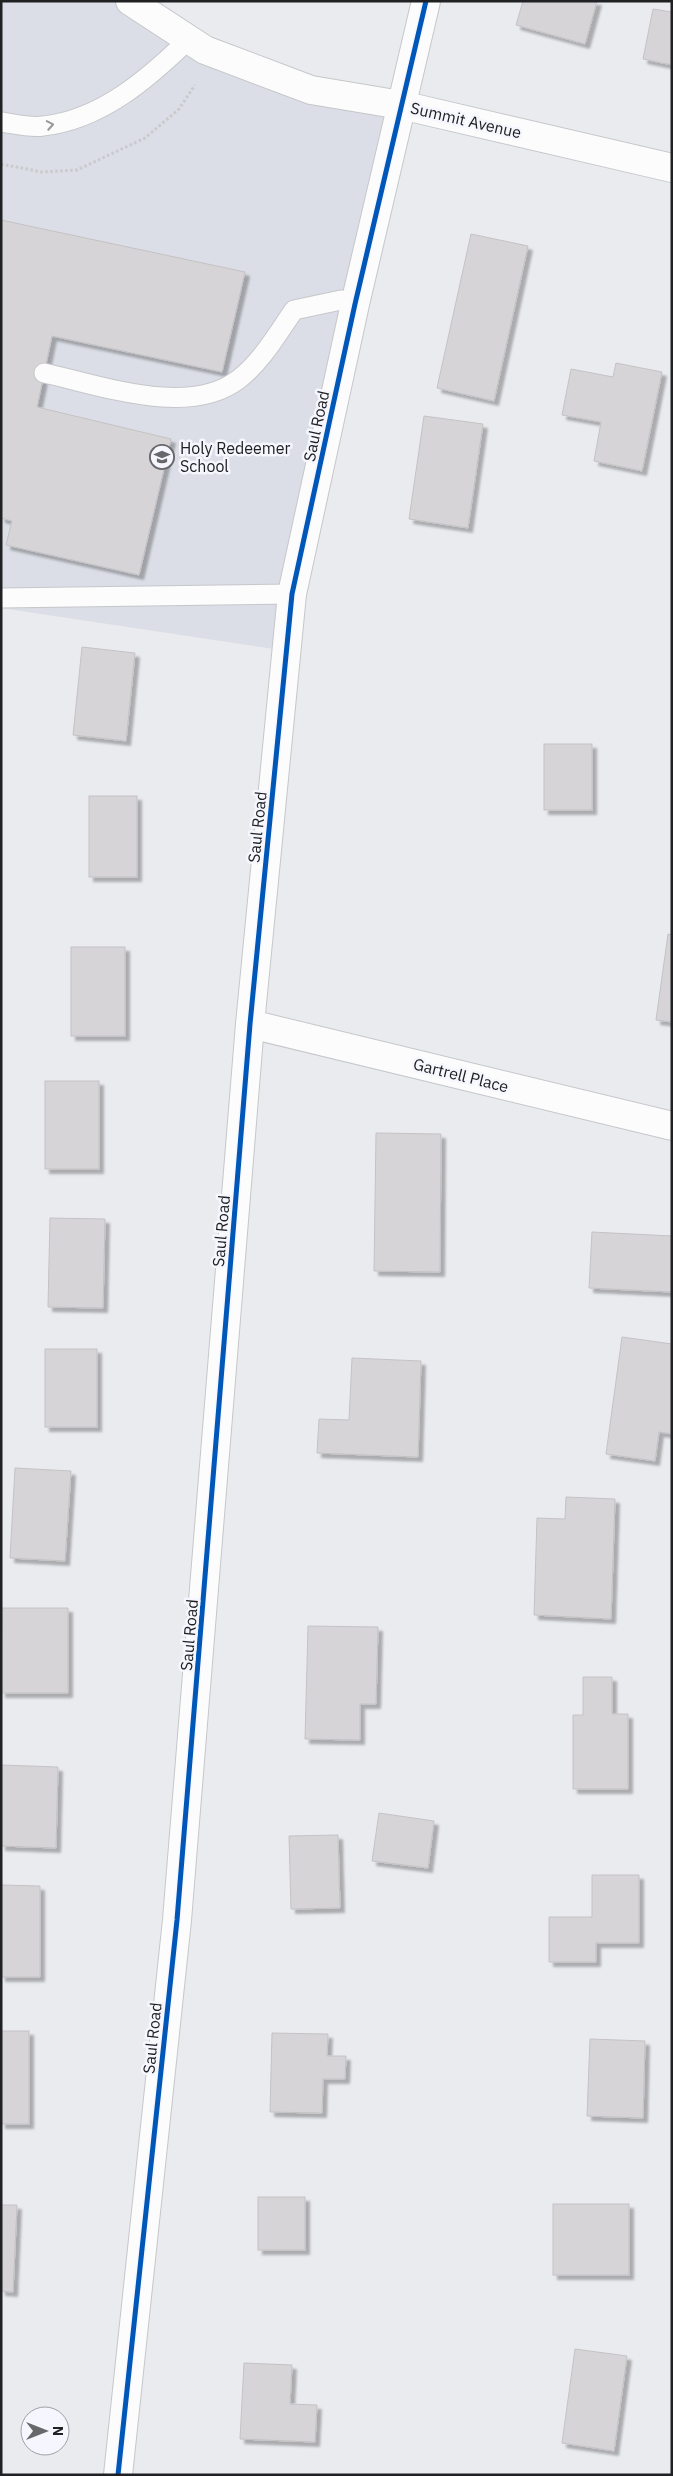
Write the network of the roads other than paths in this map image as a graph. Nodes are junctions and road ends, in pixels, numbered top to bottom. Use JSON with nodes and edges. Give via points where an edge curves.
{"nodes":[{"id":1,"x":130,"y":1,"type":"edge"},
{"id":2,"x":426,"y":1,"type":"edge"},
{"id":3,"x":189,"y":39,"type":"junction"},
{"id":4,"x":401,"y":105,"type":"junction"},
{"id":5,"x":1,"y":122,"type":"edge"},
{"id":6,"x":672,"y":168,"type":"edge"},
{"id":7,"x":355,"y":304,"type":"junction"},
{"id":8,"x":44,"y":373,"type":"dead end"},
{"id":9,"x":292,"y":594,"type":"junction"},
{"id":10,"x":1,"y":598,"type":"edge"},
{"id":11,"x":250,"y":1024,"type":"junction"},
{"id":12,"x":672,"y":1126,"type":"edge"},
{"id":13,"x":118,"y":2475,"type":"edge"}],
"edges":[{"from":1,"to":3,"type":"street","name":"Summit Avenue"},
{"from":2,"to":4,"type":"street","name":"Saul Road"},
{"from":3,"to":4,"type":"street","name":"Summit Avenue","via":[[205,50],[312,90]]},
{"from":5,"to":3,"type":"lane","one_way":true,"via":[[42,126],[76,120],[152,75]]},
{"from":4,"to":6,"type":"street","name":"Summit Avenue"},
{"from":4,"to":7,"type":"street","name":"Saul Road"},
{"from":7,"to":8,"type":"lane","via":[[341,300],[294,310],[240,378],[222,389],[196,397],[153,397]]},
{"from":7,"to":9,"type":"street","name":"Saul Road"},
{"from":9,"to":10,"type":"lane"},
{"from":9,"to":11,"type":"street","name":"Saul Road"},
{"from":11,"to":12,"type":"street","name":"Gartrell Place"},
{"from":11,"to":13,"type":"street","name":"Saul Road","via":[[180,1892]]}]}
